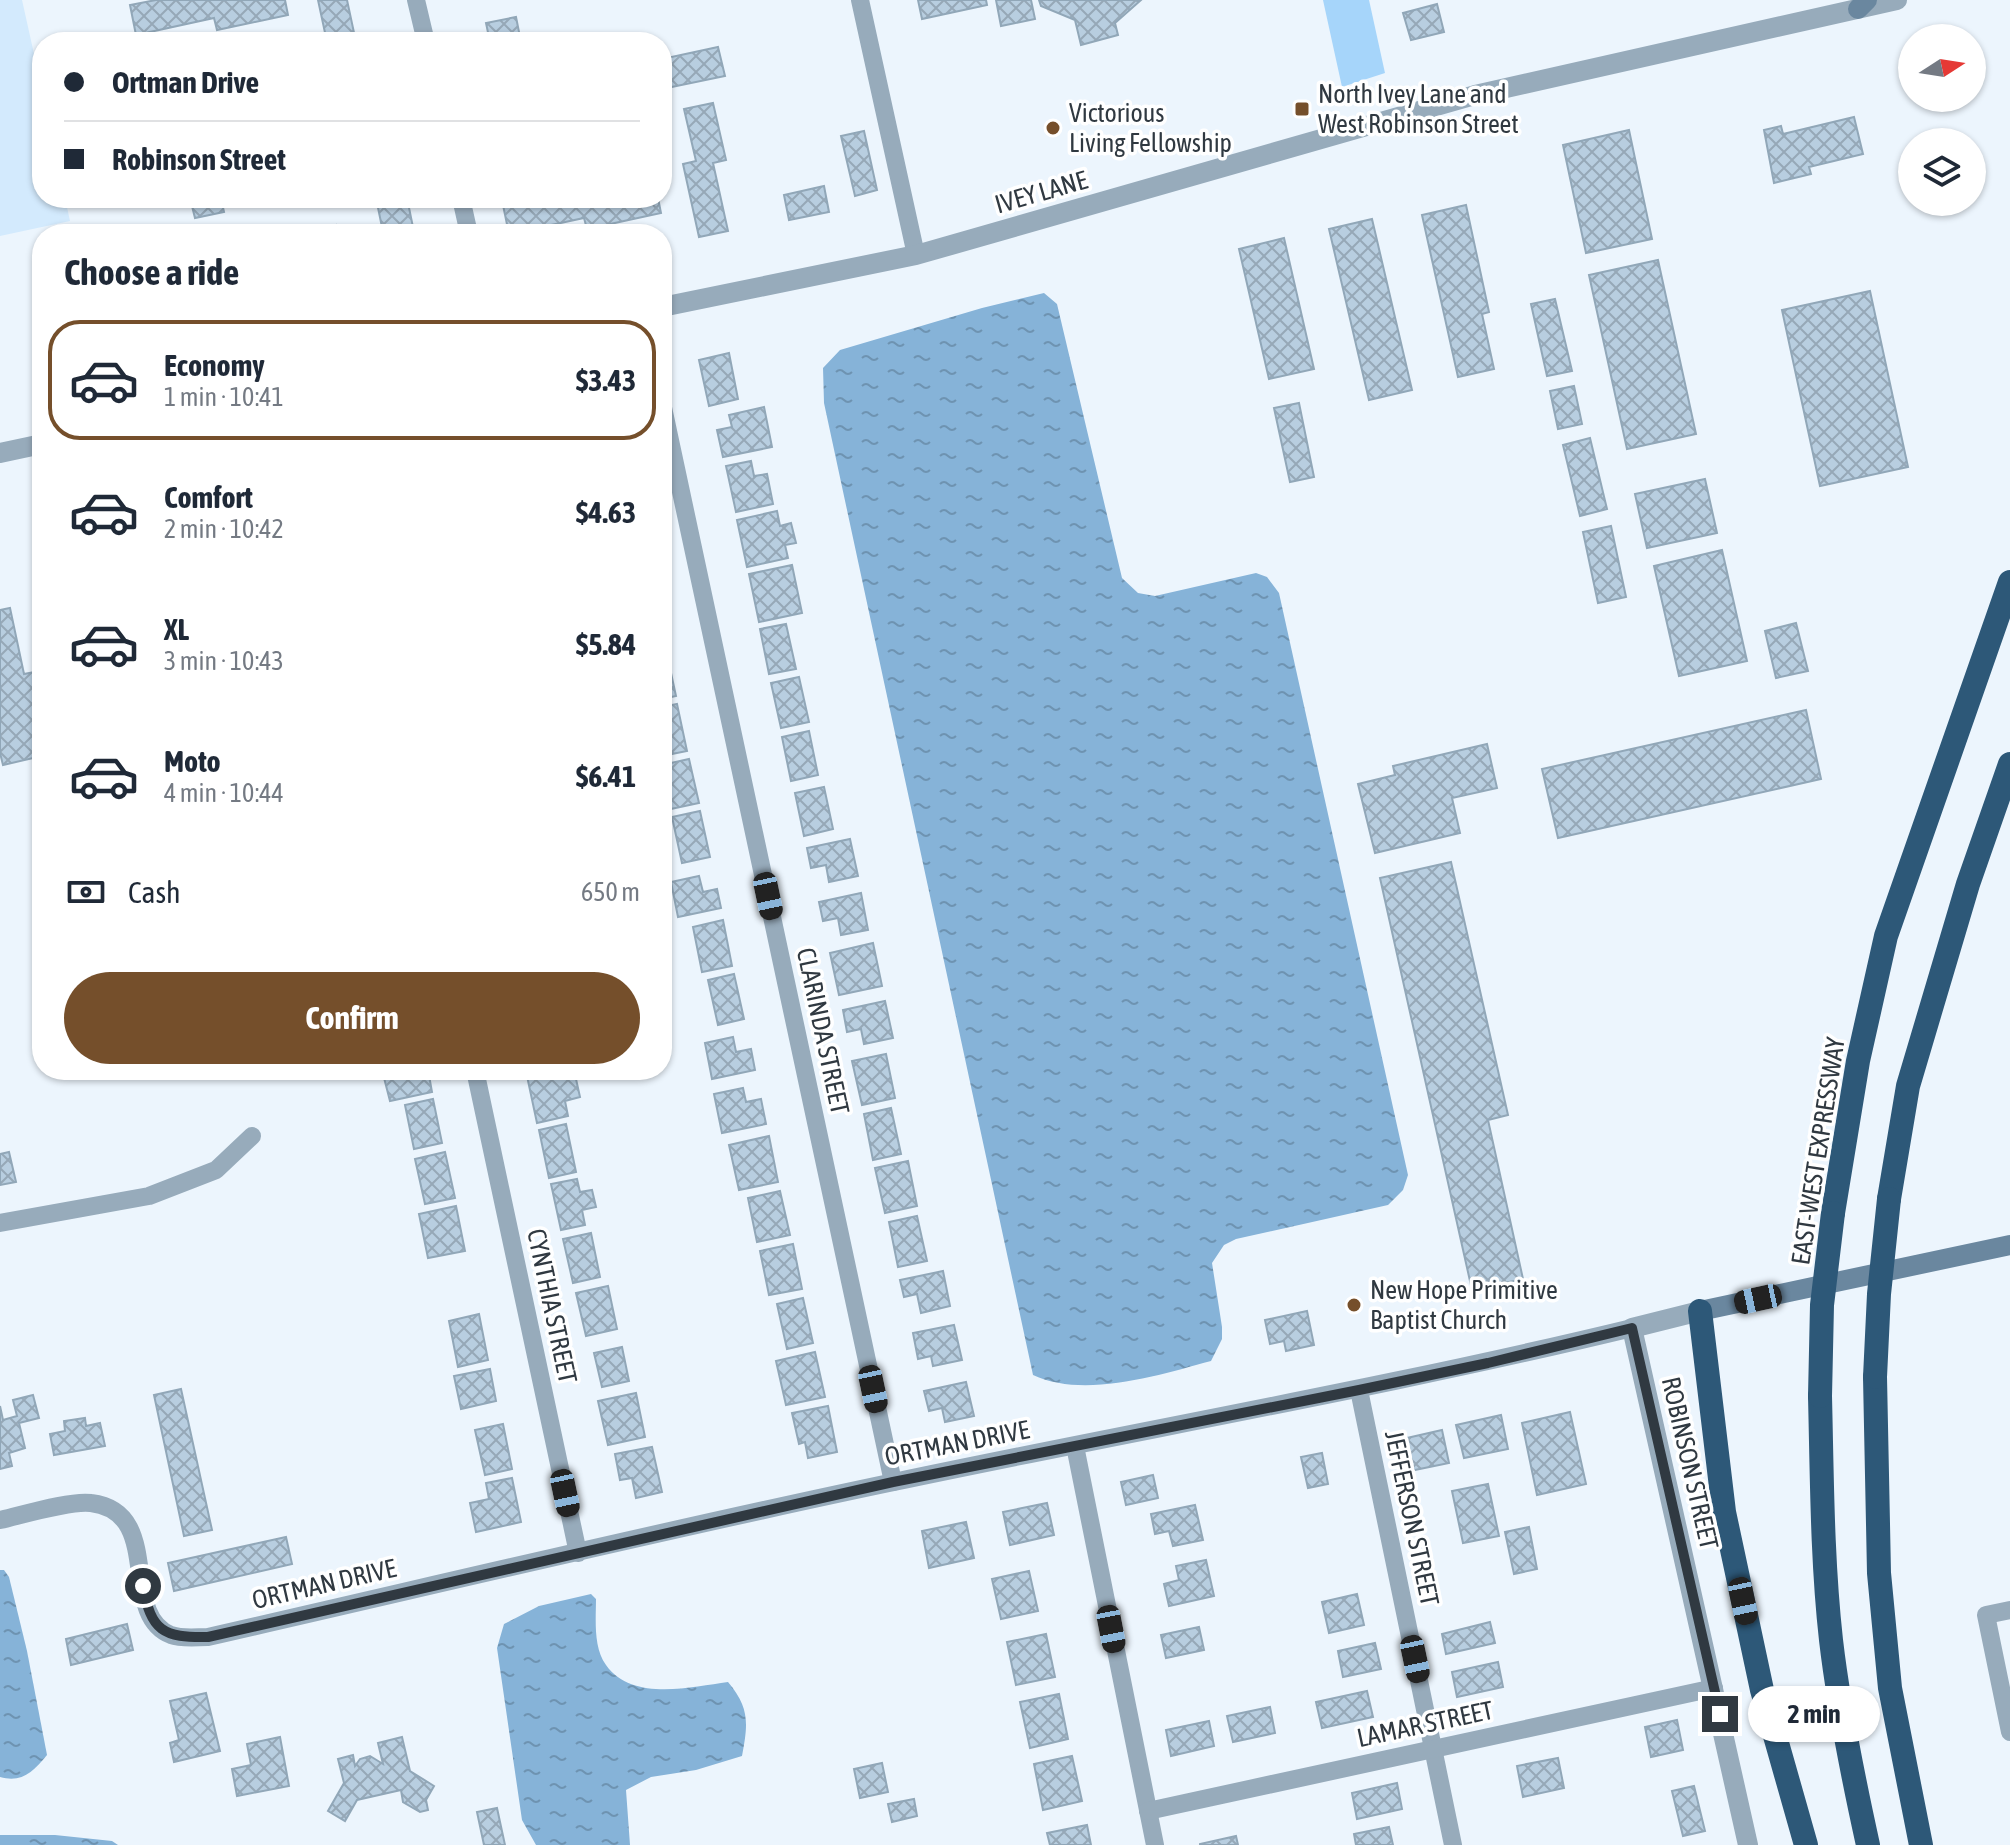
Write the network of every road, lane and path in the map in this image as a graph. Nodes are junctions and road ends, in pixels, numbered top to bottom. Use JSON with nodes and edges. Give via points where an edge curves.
{"nodes":[{"id":1,"x":416,"y":0,"type":"edge"},
{"id":2,"x":860,"y":0,"type":"edge"},
{"id":3,"x":1897,"y":0,"type":"edge"},
{"id":4,"x":1862,"y":4,"type":"edge"},
{"id":5,"x":424,"y":32,"type":"edge"},
{"id":6,"x":916,"y":255,"type":"junction"},
{"id":7,"x":672,"y":305,"type":"edge"},
{"id":8,"x":32,"y":446,"type":"edge"},
{"id":9,"x":672,"y":450,"type":"edge"},
{"id":10,"x":0,"y":453,"type":"edge"},
{"id":11,"x":2010,"y":582,"type":"edge"},
{"id":12,"x":2010,"y":764,"type":"edge"},
{"id":13,"x":477,"y":1080,"type":"edge"},
{"id":14,"x":252,"y":1136,"type":"dead end"},
{"id":15,"x":0,"y":1223,"type":"edge"},
{"id":16,"x":2010,"y":1245,"type":"edge"},
{"id":17,"x":1700,"y":1311,"type":"junction"},
{"id":18,"x":1632,"y":1328,"type":"junction"},
{"id":19,"x":1359,"y":1390,"type":"junction"},
{"id":20,"x":1075,"y":1446,"type":"junction"},
{"id":21,"x":893,"y":1482,"type":"junction"},
{"id":22,"x":0,"y":1520,"type":"edge"},
{"id":23,"x":578,"y":1553,"type":"junction"},
{"id":24,"x":2010,"y":1610,"type":"edge"},
{"id":25,"x":1714,"y":1688,"type":"junction"},
{"id":26,"x":2010,"y":1732,"type":"edge"},
{"id":27,"x":1433,"y":1749,"type":"junction"},
{"id":28,"x":1148,"y":1811,"type":"junction"},
{"id":29,"x":1155,"y":1845,"type":"edge"},
{"id":30,"x":1453,"y":1845,"type":"edge"},
{"id":31,"x":1748,"y":1845,"type":"edge"},
{"id":32,"x":1806,"y":1845,"type":"edge"},
{"id":33,"x":1868,"y":1845,"type":"edge"},
{"id":34,"x":1921,"y":1845,"type":"edge"}],
"edges":[{"from":1,"to":5,"type":"street"},
{"from":2,"to":6,"type":"street"},
{"from":3,"to":4,"type":"street","name":"IVEY LANE"},
{"from":4,"to":6,"type":"street","name":"IVEY LANE","via":[[1475,95]]},
{"from":6,"to":7,"type":"street","name":"IVEY LANE"},
{"from":8,"to":10,"type":"street"},
{"from":9,"to":21,"type":"street","name":"CLARINDA STREET"},
{"from":11,"to":33,"type":"highway","name":"EAST-WEST EXPRESSWAY","bridge":true,"via":[[1886,936],[1858,1061],[1822,1305],[1822,1512],[1831,1638],[1845,1741]]},
{"from":12,"to":34,"type":"highway","bridge":true,"via":[[1908,1086],[1879,1294],[1875,1377],[1882,1602],[1890,1688]]},
{"from":13,"to":23,"type":"street","name":"CYNTHIA STREET"},
{"from":14,"to":15,"type":"street","via":[[216,1170],[149,1196]]},
{"from":16,"to":17,"type":"main road","name":"ORTMAN DRIVE"},
{"from":17,"to":18,"type":"street","name":"ORTMAN DRIVE"},
{"from":17,"to":32,"type":"highway","via":[[1724,1512],[1762,1690]]},
{"from":18,"to":19,"type":"street","name":"ORTMAN DRIVE"},
{"from":18,"to":25,"type":"street","name":"ROBINSON STREET"},
{"from":19,"to":20,"type":"street","name":"ORTMAN DRIVE"},
{"from":19,"to":27,"type":"street","name":"JEFFERSON STREET"},
{"from":20,"to":21,"type":"street","name":"ORTMAN DRIVE"},
{"from":20,"to":28,"type":"street"},
{"from":21,"to":23,"type":"street","name":"ORTMAN DRIVE"},
{"from":22,"to":23,"type":"street","name":"ORTMAN DRIVE","via":[[87,1502],[108,1506],[125,1520],[134,1538],[148,1610],[157,1627],[184,1638],[208,1637]]},
{"from":24,"to":26,"type":"street","via":[[1986,1615]]},
{"from":25,"to":27,"type":"street","name":"LAMAR STREET"},
{"from":25,"to":31,"type":"street","name":"ROBINSON STREET"},
{"from":27,"to":28,"type":"street","name":"LAMAR STREET"},
{"from":27,"to":30,"type":"street","name":"JEFFERSON STREET"},
{"from":28,"to":29,"type":"street"}]}
